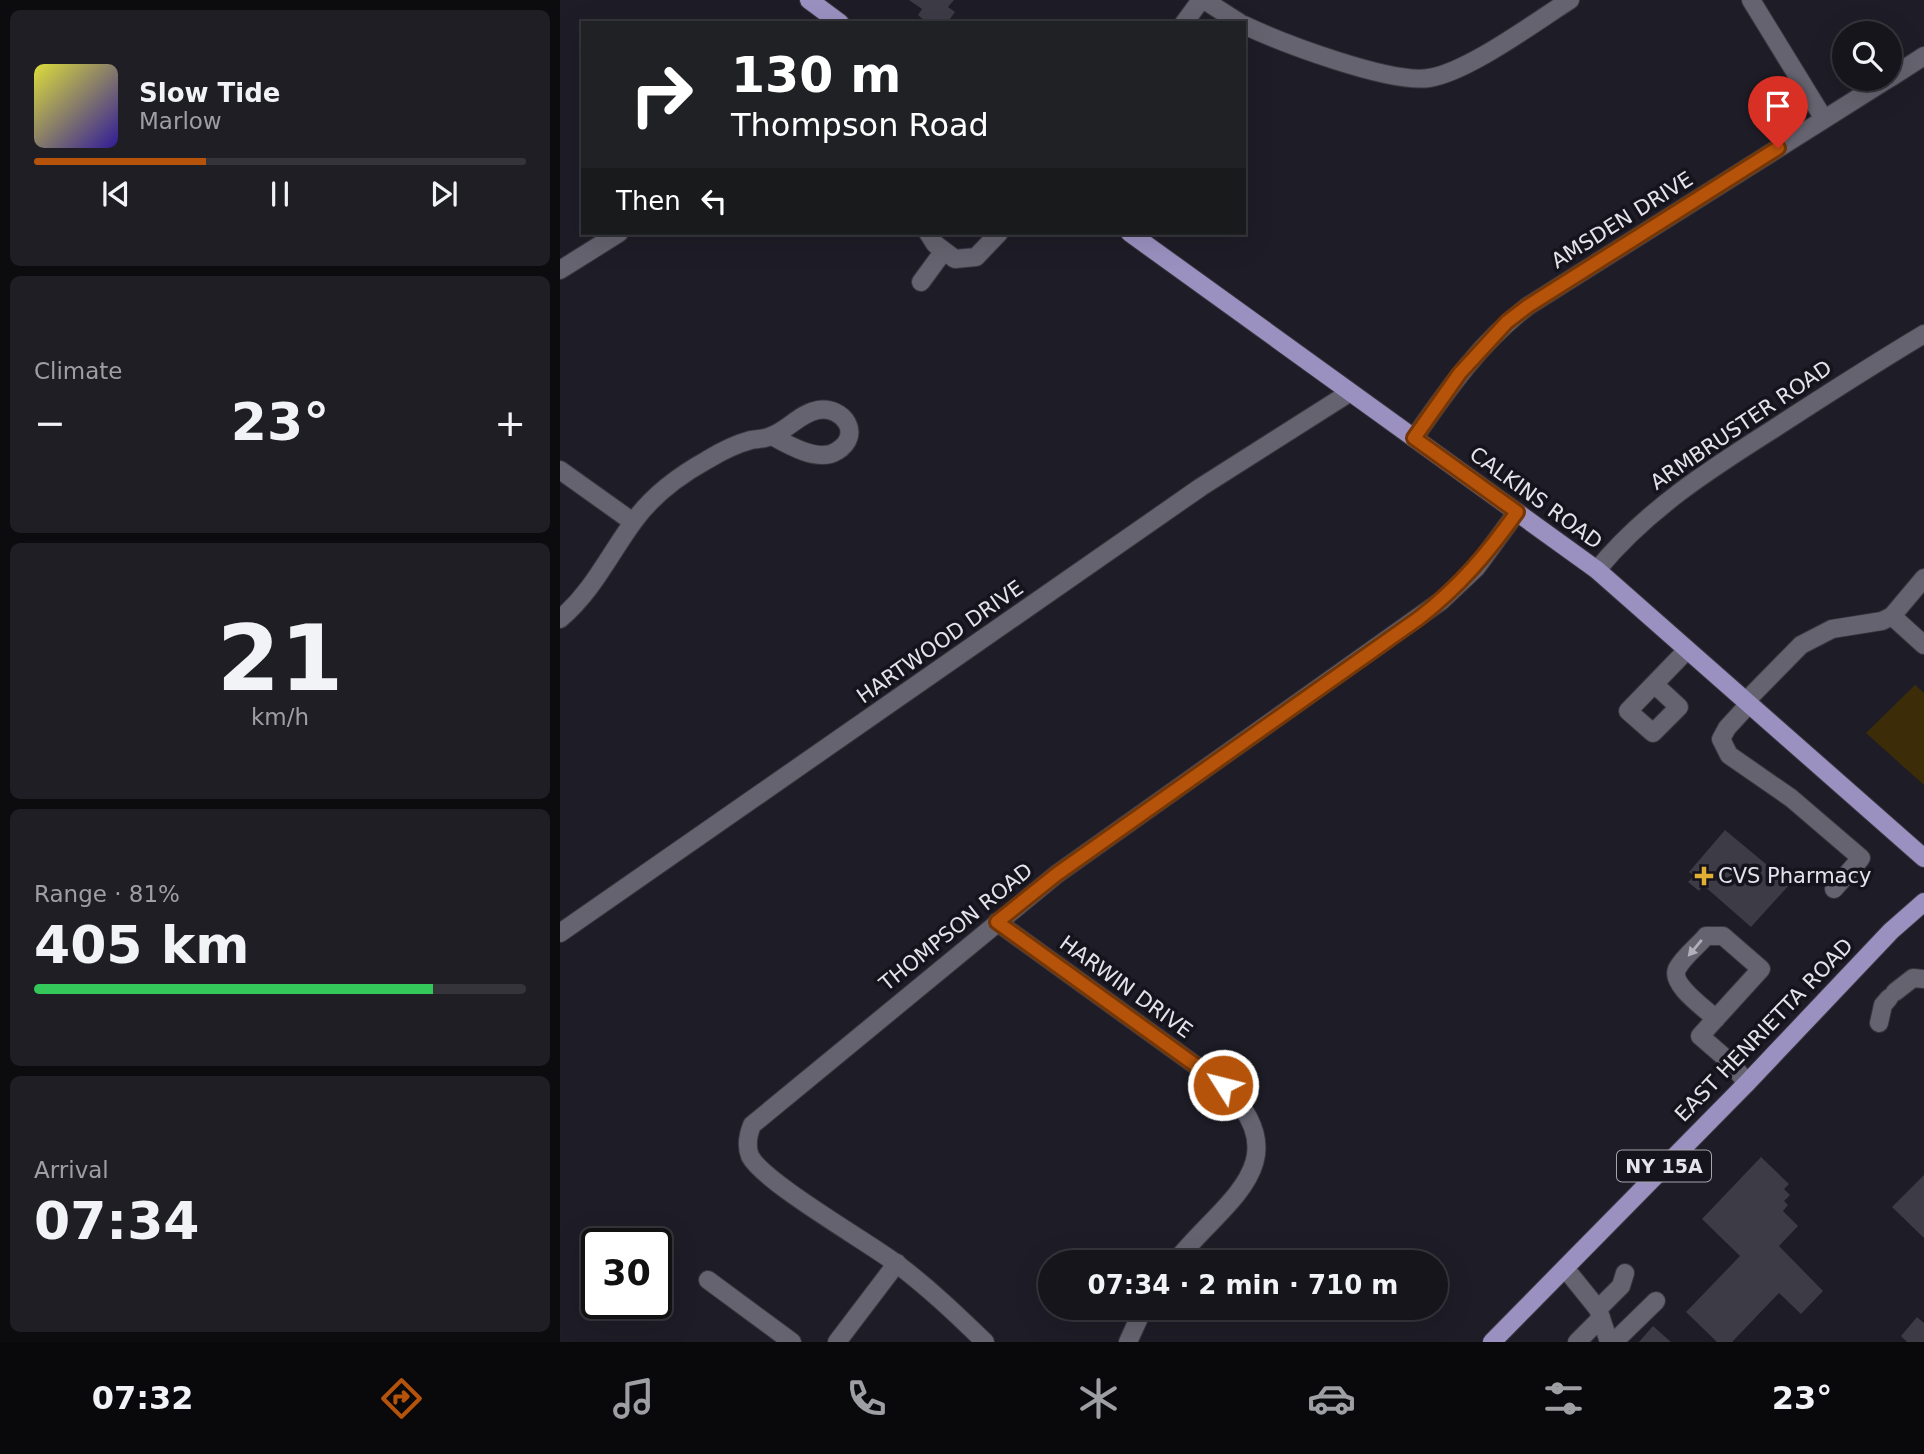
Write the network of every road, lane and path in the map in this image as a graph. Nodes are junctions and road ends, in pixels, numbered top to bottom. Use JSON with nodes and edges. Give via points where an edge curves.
{"nodes":[{"id":1,"x":808,"y":0,"type":"edge"},
{"id":2,"x":1202,"y":0,"type":"edge"},
{"id":3,"x":1570,"y":0,"type":"edge"},
{"id":4,"x":1751,"y":0,"type":"edge"},
{"id":5,"x":837,"y":21,"type":"edge"},
{"id":6,"x":1186,"y":21,"type":"edge"},
{"id":7,"x":1237,"y":21,"type":"edge"},
{"id":8,"x":1246,"y":26,"type":"edge"},
{"id":9,"x":1924,"y":56,"type":"edge"},
{"id":10,"x":1902,"y":70,"type":"edge"},
{"id":11,"x":1868,"y":91,"type":"edge"},
{"id":12,"x":1824,"y":119,"type":"junction"},
{"id":13,"x":616,"y":235,"type":"edge"},
{"id":14,"x":930,"y":235,"type":"edge"},
{"id":15,"x":997,"y":235,"type":"edge"},
{"id":16,"x":1133,"y":235,"type":"edge"},
{"id":17,"x":943,"y":252,"type":"junction"},
{"id":18,"x":560,"y":270,"type":"edge"},
{"id":19,"x":921,"y":282,"type":"dead end"},
{"id":20,"x":1924,"y":334,"type":"edge"},
{"id":21,"x":1349,"y":393,"type":"junction"},
{"id":22,"x":772,"y":436,"type":"dead end"},
{"id":23,"x":1414,"y":438,"type":"junction"},
{"id":24,"x":560,"y":470,"type":"edge"},
{"id":25,"x":1517,"y":512,"type":"junction"},
{"id":26,"x":633,"y":522,"type":"junction"},
{"id":27,"x":1597,"y":570,"type":"junction"},
{"id":28,"x":1924,"y":578,"type":"edge"},
{"id":29,"x":1892,"y":617,"type":"junction"},
{"id":30,"x":560,"y":619,"type":"edge"},
{"id":31,"x":1924,"y":645,"type":"edge"},
{"id":32,"x":1688,"y":650,"type":"junction"},
{"id":33,"x":1654,"y":684,"type":"dead end"},
{"id":34,"x":1747,"y":703,"type":"junction"},
{"id":35,"x":1924,"y":858,"type":"edge"},
{"id":36,"x":1834,"y":889,"type":"dead end"},
{"id":37,"x":1924,"y":902,"type":"edge"},
{"id":38,"x":997,"y":922,"type":"junction"},
{"id":39,"x":560,"y":933,"type":"edge"},
{"id":40,"x":1924,"y":979,"type":"edge"},
{"id":41,"x":1716,"y":1018,"type":"junction"},
{"id":42,"x":1879,"y":1023,"type":"dead end"},
{"id":43,"x":1746,"y":1083,"type":"junction"},
{"id":44,"x":1186,"y":1250,"type":"edge"},
{"id":45,"x":897,"y":1263,"type":"junction"},
{"id":46,"x":1565,"y":1268,"type":"junction"},
{"id":47,"x":1625,"y":1273,"type":"dead end"},
{"id":48,"x":708,"y":1280,"type":"dead end"},
{"id":49,"x":1656,"y":1301,"type":"dead end"},
{"id":50,"x":1599,"y":1314,"type":"junction"},
{"id":51,"x":1138,"y":1320,"type":"edge"},
{"id":52,"x":792,"y":1342,"type":"edge"},
{"id":53,"x":837,"y":1342,"type":"edge"},
{"id":54,"x":985,"y":1342,"type":"edge"},
{"id":55,"x":1128,"y":1342,"type":"edge"},
{"id":56,"x":1492,"y":1342,"type":"edge"},
{"id":57,"x":1577,"y":1342,"type":"edge"},
{"id":58,"x":1612,"y":1342,"type":"edge"}],
"edges":[{"from":1,"to":5,"type":"main road"},
{"from":2,"to":6,"type":"street"},
{"from":2,"to":7,"type":"street"},
{"from":3,"to":8,"type":"street","via":[[1464,66],[1430,78],[1388,76]]},
{"from":4,"to":12,"type":"street"},
{"from":9,"to":10,"type":"street","name":"AMSDEN DRIVE"},
{"from":11,"to":12,"type":"street","name":"AMSDEN DRIVE"},
{"from":12,"to":23,"type":"street","name":"AMSDEN DRIVE","via":[[1507,322],[1469,362]]},
{"from":13,"to":18,"type":"street"},
{"from":14,"to":17,"type":"street"},
{"from":15,"to":17,"type":"street","via":[[976,257],[955,259]]},
{"from":16,"to":21,"type":"main road","name":"CALKINS ROAD"},
{"from":17,"to":19,"type":"street"},
{"from":20,"to":27,"type":"street","name":"ARMBRUSTER ROAD","via":[[1670,499],[1622,540]]},
{"from":21,"to":23,"type":"main road","name":"CALKINS ROAD"},
{"from":21,"to":39,"type":"street","name":"HARTWOOD DRIVE","via":[[1201,487]]},
{"from":22,"to":26,"type":"street","via":[[706,460],[667,487]]},
{"from":23,"to":25,"type":"main road","name":"CALKINS ROAD"},
{"from":24,"to":26,"type":"street"},
{"from":25,"to":27,"type":"main road","name":"CALKINS ROAD"},
{"from":25,"to":38,"type":"street","name":"THOMPSON ROAD","via":[[1476,568],[1441,601],[1057,874]]},
{"from":26,"to":30,"type":"street","via":[[586,594]]},
{"from":27,"to":32,"type":"main road","name":"CALKINS ROAD"},
{"from":28,"to":29,"type":"street"},
{"from":29,"to":31,"type":"street"},
{"from":29,"to":34,"type":"street","via":[[1816,635],[1786,657]]},
{"from":32,"to":33,"type":"street"},
{"from":32,"to":34,"type":"main road","name":"CALKINS ROAD"},
{"from":34,"to":35,"type":"main road","name":"CALKINS ROAD"},
{"from":34,"to":36,"type":"street","via":[[1721,739],[1729,755],[1791,798],[1861,858]]},
{"from":37,"to":43,"type":"main road","name":"EAST HENRIETTA ROAD","number":"NY 15A"},
{"from":38,"to":44,"type":"street","name":"HARWIN DRIVE","via":[[1223,1085],[1242,1104],[1257,1140],[1255,1160],[1236,1197]]},
{"from":38,"to":45,"type":"street","name":"THOMPSON ROAD","via":[[759,1116],[748,1136],[749,1154],[766,1173]]},
{"from":40,"to":42,"type":"street","via":[[1913,978],[1892,995],[1882,1005]]},
{"from":41,"to":41,"type":"street","one_way":true,"via":[[1761,969],[1723,936],[1706,936],[1677,969],[1676,978]]},
{"from":41,"to":43,"type":"street","via":[[1700,1036]]},
{"from":43,"to":46,"type":"main road","name":"EAST HENRIETTA ROAD","number":"NY 15A"},
{"from":45,"to":53,"type":"street"},
{"from":45,"to":54,"type":"street","name":"THOMPSON ROAD"},
{"from":46,"to":50,"type":"street"},
{"from":46,"to":56,"type":"main road","name":"EAST HENRIETTA ROAD","number":"NY 15A"},
{"from":47,"to":50,"type":"street","via":[[1621,1286]]},
{"from":48,"to":52,"type":"street"},
{"from":49,"to":58,"type":"street"},
{"from":50,"to":57,"type":"street"},
{"from":50,"to":58,"type":"street"},
{"from":51,"to":55,"type":"street"}]}
